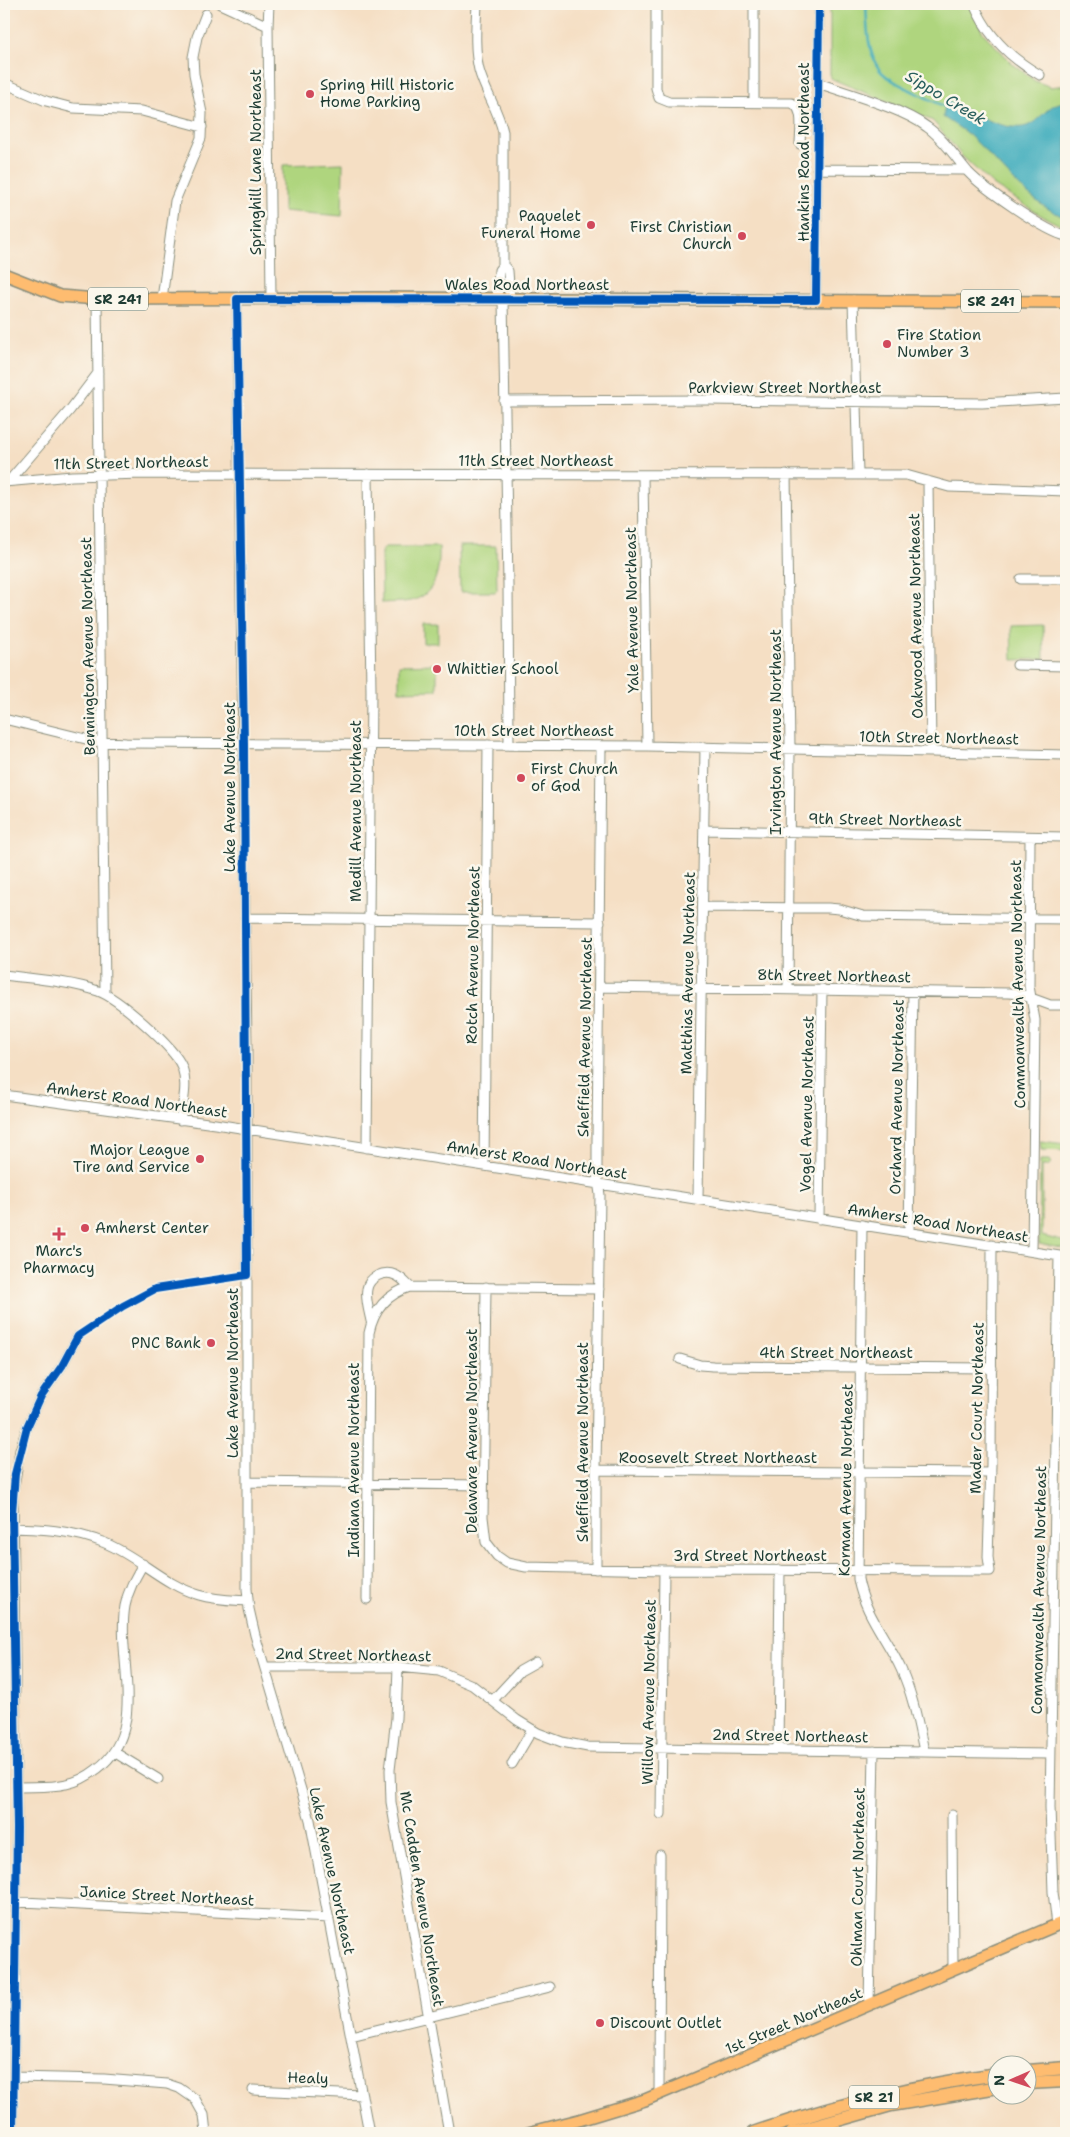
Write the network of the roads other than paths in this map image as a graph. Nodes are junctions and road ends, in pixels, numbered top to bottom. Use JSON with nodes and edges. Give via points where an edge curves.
{"nodes":[{"id":1,"x":220,"y":4,"type":"edge"},
{"id":2,"x":269,"y":4,"type":"edge"},
{"id":3,"x":476,"y":4,"type":"edge"},
{"id":4,"x":656,"y":4,"type":"edge"},
{"id":5,"x":754,"y":4,"type":"edge"},
{"id":6,"x":818,"y":4,"type":"edge"},
{"id":7,"x":974,"y":4,"type":"edge"},
{"id":8,"x":206,"y":14,"type":"dead end"},
{"id":9,"x":268,"y":26,"type":"junction"},
{"id":10,"x":1040,"y":75,"type":"dead end"},
{"id":11,"x":818,"y":82,"type":"junction"},
{"id":12,"x":4,"y":83,"type":"edge"},
{"id":13,"x":754,"y":102,"type":"junction"},
{"id":14,"x":202,"y":127,"type":"junction"},
{"id":15,"x":800,"y":144,"type":"dead end"},
{"id":16,"x":817,"y":169,"type":"junction"},
{"id":17,"x":966,"y":170,"type":"junction"},
{"id":18,"x":1066,"y":236,"type":"edge"},
{"id":19,"x":4,"y":274,"type":"edge"},
{"id":20,"x":271,"y":298,"type":"junction"},
{"id":21,"x":97,"y":299,"type":"junction"},
{"id":22,"x":162,"y":299,"type":"junction"},
{"id":23,"x":237,"y":299,"type":"junction"},
{"id":24,"x":503,"y":299,"type":"junction"},
{"id":25,"x":816,"y":300,"type":"junction"},
{"id":26,"x":852,"y":300,"type":"junction"},
{"id":27,"x":1066,"y":302,"type":"edge"},
{"id":28,"x":98,"y":372,"type":"junction"},
{"id":29,"x":1066,"y":398,"type":"edge"},
{"id":30,"x":504,"y":401,"type":"junction"},
{"id":31,"x":856,"y":402,"type":"junction"},
{"id":32,"x":240,"y":474,"type":"junction"},
{"id":33,"x":368,"y":474,"type":"junction"},
{"id":34,"x":506,"y":474,"type":"junction"},
{"id":35,"x":643,"y":474,"type":"junction"},
{"id":36,"x":786,"y":474,"type":"junction"},
{"id":37,"x":858,"y":474,"type":"junction"},
{"id":38,"x":99,"y":475,"type":"junction"},
{"id":39,"x":928,"y":481,"type":"junction"},
{"id":40,"x":7,"y":482,"type":"edge"},
{"id":41,"x":1066,"y":490,"type":"edge"},
{"id":42,"x":1021,"y":579,"type":"dead end"},
{"id":43,"x":1066,"y":579,"type":"edge"},
{"id":44,"x":1018,"y":665,"type":"dead end"},
{"id":45,"x":1066,"y":666,"type":"edge"},
{"id":46,"x":4,"y":719,"type":"edge"},
{"id":47,"x":103,"y":742,"type":"junction"},
{"id":48,"x":244,"y":743,"type":"junction"},
{"id":49,"x":370,"y":744,"type":"junction"},
{"id":50,"x":488,"y":745,"type":"junction"},
{"id":51,"x":509,"y":745,"type":"junction"},
{"id":52,"x":601,"y":746,"type":"junction"},
{"id":53,"x":647,"y":746,"type":"junction"},
{"id":54,"x":705,"y":747,"type":"junction"},
{"id":55,"x":790,"y":748,"type":"junction"},
{"id":56,"x":931,"y":751,"type":"junction"},
{"id":57,"x":1066,"y":755,"type":"edge"},
{"id":58,"x":704,"y":830,"type":"junction"},
{"id":59,"x":790,"y":832,"type":"junction"},
{"id":60,"x":1030,"y":837,"type":"junction"},
{"id":61,"x":1066,"y":837,"type":"edge"},
{"id":62,"x":703,"y":907,"type":"junction"},
{"id":63,"x":789,"y":908,"type":"junction"},
{"id":64,"x":245,"y":918,"type":"junction"},
{"id":65,"x":370,"y":919,"type":"junction"},
{"id":66,"x":1029,"y":919,"type":"junction"},
{"id":67,"x":1066,"y":919,"type":"edge"},
{"id":68,"x":488,"y":920,"type":"junction"},
{"id":69,"x":600,"y":922,"type":"junction"},
{"id":70,"x":4,"y":974,"type":"edge"},
{"id":71,"x":600,"y":987,"type":"junction"},
{"id":72,"x":702,"y":989,"type":"junction"},
{"id":73,"x":788,"y":990,"type":"junction"},
{"id":74,"x":822,"y":990,"type":"junction"},
{"id":75,"x":913,"y":991,"type":"junction"},
{"id":76,"x":105,"y":993,"type":"junction"},
{"id":77,"x":1032,"y":999,"type":"junction"},
{"id":78,"x":1066,"y":1005,"type":"edge"},
{"id":79,"x":4,"y":1095,"type":"edge"},
{"id":80,"x":180,"y":1120,"type":"junction"},
{"id":81,"x":247,"y":1130,"type":"junction"},
{"id":82,"x":367,"y":1148,"type":"junction"},
{"id":83,"x":484,"y":1166,"type":"junction"},
{"id":84,"x":599,"y":1184,"type":"junction"},
{"id":85,"x":698,"y":1200,"type":"junction"},
{"id":86,"x":819,"y":1219,"type":"junction"},
{"id":87,"x":862,"y":1225,"type":"junction"},
{"id":88,"x":909,"y":1232,"type":"junction"},
{"id":89,"x":992,"y":1245,"type":"junction"},
{"id":90,"x":1032,"y":1251,"type":"junction"},
{"id":91,"x":1063,"y":1256,"type":"edge"},
{"id":92,"x":410,"y":1287,"type":"junction"},
{"id":93,"x":486,"y":1287,"type":"junction"},
{"id":94,"x":599,"y":1289,"type":"junction"},
{"id":95,"x":371,"y":1321,"type":"junction"},
{"id":96,"x":78,"y":1336,"type":"dead end"},
{"id":97,"x":680,"y":1359,"type":"dead end"},
{"id":98,"x":861,"y":1367,"type":"junction"},
{"id":99,"x":992,"y":1368,"type":"junction"},
{"id":100,"x":596,"y":1470,"type":"junction"},
{"id":101,"x":860,"y":1472,"type":"junction"},
{"id":102,"x":991,"y":1474,"type":"junction"},
{"id":103,"x":247,"y":1482,"type":"junction"},
{"id":104,"x":367,"y":1483,"type":"junction"},
{"id":105,"x":483,"y":1485,"type":"junction"},
{"id":106,"x":8,"y":1528,"type":"edge"},
{"id":107,"x":143,"y":1564,"type":"junction"},
{"id":108,"x":539,"y":1567,"type":"joint"},
{"id":109,"x":596,"y":1569,"type":"junction"},
{"id":110,"x":664,"y":1570,"type":"junction"},
{"id":111,"x":780,"y":1570,"type":"junction"},
{"id":112,"x":857,"y":1571,"type":"junction"},
{"id":113,"x":990,"y":1571,"type":"joint"},
{"id":114,"x":367,"y":1600,"type":"dead end"},
{"id":115,"x":248,"y":1601,"type":"junction"},
{"id":116,"x":536,"y":1662,"type":"dead end"},
{"id":117,"x":265,"y":1667,"type":"junction"},
{"id":118,"x":398,"y":1667,"type":"junction"},
{"id":119,"x":493,"y":1700,"type":"junction"},
{"id":120,"x":532,"y":1730,"type":"junction"},
{"id":121,"x":662,"y":1748,"type":"junction"},
{"id":122,"x":778,"y":1749,"type":"junction"},
{"id":123,"x":874,"y":1751,"type":"junction"},
{"id":124,"x":924,"y":1751,"type":"junction"},
{"id":125,"x":114,"y":1752,"type":"junction"},
{"id":126,"x":1050,"y":1754,"type":"junction"},
{"id":127,"x":512,"y":1764,"type":"dead end"},
{"id":128,"x":158,"y":1779,"type":"dead end"},
{"id":129,"x":17,"y":1787,"type":"junction"},
{"id":130,"x":661,"y":1814,"type":"dead end"},
{"id":131,"x":952,"y":1815,"type":"dead end"},
{"id":132,"x":660,"y":1855,"type":"dead end"},
{"id":133,"x":4,"y":1901,"type":"edge"},
{"id":134,"x":16,"y":1902,"type":"junction"},
{"id":135,"x":329,"y":1918,"type":"junction"},
{"id":136,"x":1061,"y":1923,"type":"edge"},
{"id":137,"x":953,"y":1969,"type":"junction"},
{"id":138,"x":550,"y":1986,"type":"dead end"},
{"id":139,"x":869,"y":2005,"type":"junction"},
{"id":140,"x":428,"y":2016,"type":"junction"},
{"id":141,"x":351,"y":2036,"type":"junction"},
{"id":142,"x":1066,"y":2068,"type":"edge"},
{"id":143,"x":1038,"y":2070,"type":"edge"},
{"id":144,"x":988,"y":2076,"type":"edge"},
{"id":145,"x":14,"y":2077,"type":"junction"},
{"id":146,"x":1066,"y":2080,"type":"edge"},
{"id":147,"x":1038,"y":2082,"type":"edge"},
{"id":148,"x":988,"y":2089,"type":"edge"},
{"id":149,"x":253,"y":2090,"type":"dead end"},
{"id":150,"x":659,"y":2094,"type":"junction"},
{"id":151,"x":362,"y":2095,"type":"junction"},
{"id":152,"x":13,"y":2133,"type":"edge"},
{"id":153,"x":206,"y":2133,"type":"edge"},
{"id":154,"x":369,"y":2133,"type":"edge"},
{"id":155,"x":448,"y":2133,"type":"edge"},
{"id":156,"x":528,"y":2133,"type":"edge"},
{"id":157,"x":753,"y":2133,"type":"edge"},
{"id":158,"x":792,"y":2133,"type":"edge"}],
"edges":[{"from":1,"to":9,"type":"street"},
{"from":2,"to":9,"type":"street","name":"Springhill Lane Northeast"},
{"from":3,"to":24,"type":"street","via":[[479,69],[499,114],[503,132],[504,266],[508,271]]},
{"from":4,"to":13,"type":"street","via":[[656,88],[659,98],[669,102]]},
{"from":5,"to":13,"type":"street"},
{"from":6,"to":11,"type":"street","name":"Hankins Road Northeast"},
{"from":7,"to":10,"type":"street","via":[[995,40]]},
{"from":8,"to":14,"type":"street","via":[[197,37],[193,62]]},
{"from":9,"to":20,"type":"street","name":"Springhill Lane Northeast"},
{"from":11,"to":16,"type":"street","name":"Hankins Road Northeast"},
{"from":11,"to":17,"type":"street","via":[[925,125]]},
{"from":12,"to":14,"type":"street","via":[[66,107],[142,111]]},
{"from":13,"to":15,"type":"street","via":[[796,105]]},
{"from":14,"to":22,"type":"street","via":[[198,146],[176,201]]},
{"from":16,"to":17,"type":"street"},
{"from":16,"to":25,"type":"street","name":"Hankins Road Northeast"},
{"from":17,"to":18,"type":"street","via":[[1025,214]]},
{"from":19,"to":21,"type":"main road","name":"Wales Road Northeast","number":"SR 241","via":[[60,296]]},
{"from":20,"to":23,"type":"main road","name":"Wales Road Northeast","number":"SR 241"},
{"from":20,"to":24,"type":"main road","name":"Wales Road Northeast","number":"SR 241"},
{"from":21,"to":22,"type":"main road","name":"Wales Road Northeast","number":"SR 241"},
{"from":21,"to":28,"type":"street","name":"Bennington Avenue Northeast"},
{"from":22,"to":23,"type":"main road","name":"Wales Road Northeast","number":"SR 241"},
{"from":23,"to":32,"type":"street","name":"Lake Avenue Northeast"},
{"from":24,"to":25,"type":"main road","name":"Wales Road Northeast","number":"SR 241"},
{"from":24,"to":30,"type":"street"},
{"from":25,"to":26,"type":"main road","name":"Wales Road Northeast","number":"SR 241"},
{"from":26,"to":27,"type":"main road","name":"Wales Road Northeast","number":"SR 241"},
{"from":26,"to":31,"type":"street"},
{"from":28,"to":38,"type":"street","name":"Bennington Avenue Northeast"},
{"from":28,"to":40,"type":"street","via":[[75,405]]},
{"from":29,"to":31,"type":"street","name":"Parkview Street Northeast","via":[[982,403]]},
{"from":30,"to":31,"type":"street","name":"Parkview Street Northeast"},
{"from":30,"to":34,"type":"street"},
{"from":31,"to":37,"type":"street"},
{"from":32,"to":33,"type":"street","name":"11th Street Northeast"},
{"from":32,"to":38,"type":"street","name":"11th Street Northeast"},
{"from":32,"to":48,"type":"street","name":"Lake Avenue Northeast"},
{"from":33,"to":34,"type":"street","name":"11th Street Northeast"},
{"from":33,"to":49,"type":"street","name":"Medill Avenue Northeast"},
{"from":34,"to":35,"type":"street","name":"11th Street Northeast"},
{"from":34,"to":51,"type":"street"},
{"from":35,"to":36,"type":"street","name":"11th Street Northeast"},
{"from":35,"to":53,"type":"street","name":"Yale Avenue Northeast"},
{"from":36,"to":37,"type":"street","name":"11th Street Northeast"},
{"from":36,"to":55,"type":"street","name":"Irvington Avenue Northeast"},
{"from":37,"to":39,"type":"street","name":"11th Street Northeast","via":[[906,474]]},
{"from":38,"to":40,"type":"street","name":"11th Street Northeast"},
{"from":38,"to":47,"type":"street","name":"Bennington Avenue Northeast"},
{"from":39,"to":41,"type":"street","name":"11th Street Northeast","via":[[961,488]]},
{"from":39,"to":56,"type":"street","name":"Oakwood Avenue Northeast"},
{"from":42,"to":43,"type":"street"},
{"from":44,"to":45,"type":"street"},
{"from":46,"to":47,"type":"street","name":"10th Street Northeast"},
{"from":47,"to":48,"type":"street","name":"10th Street Northeast"},
{"from":47,"to":76,"type":"street","name":"Bennington Avenue Northeast"},
{"from":48,"to":49,"type":"street","name":"10th Street Northeast"},
{"from":48,"to":64,"type":"street","name":"Lake Avenue Northeast"},
{"from":49,"to":50,"type":"street","name":"10th Street Northeast"},
{"from":49,"to":65,"type":"street","name":"Medill Avenue Northeast"},
{"from":50,"to":51,"type":"street","name":"10th Street Northeast"},
{"from":50,"to":68,"type":"street","name":"Rotch Avenue Northeast"},
{"from":51,"to":52,"type":"street","name":"10th Street Northeast"},
{"from":52,"to":53,"type":"street","name":"10th Street Northeast"},
{"from":52,"to":69,"type":"street","name":"Sheffield Avenue Northeast"},
{"from":53,"to":54,"type":"street","name":"10th Street Northeast"},
{"from":54,"to":55,"type":"street","name":"10th Street Northeast"},
{"from":54,"to":58,"type":"street","name":"Matthias Avenue Northeast"},
{"from":55,"to":56,"type":"street","name":"10th Street Northeast"},
{"from":55,"to":59,"type":"street","name":"Irvington Avenue Northeast"},
{"from":56,"to":57,"type":"street","name":"10th Street Northeast"},
{"from":58,"to":59,"type":"street","name":"9th Street Northeast"},
{"from":58,"to":62,"type":"street","name":"Matthias Avenue Northeast"},
{"from":59,"to":60,"type":"street","name":"9th Street Northeast"},
{"from":59,"to":63,"type":"street","name":"Irvington Avenue Northeast"},
{"from":60,"to":61,"type":"street","name":"9th Street Northeast"},
{"from":60,"to":66,"type":"street","name":"Commonwealth Avenue Northeast"},
{"from":62,"to":63,"type":"street"},
{"from":62,"to":72,"type":"street","name":"Matthias Avenue Northeast"},
{"from":63,"to":66,"type":"street","via":[[839,909],[863,916]]},
{"from":63,"to":73,"type":"street","name":"Irvington Avenue Northeast"},
{"from":64,"to":65,"type":"street"},
{"from":64,"to":81,"type":"street","name":"Lake Avenue Northeast"},
{"from":65,"to":68,"type":"street"},
{"from":65,"to":82,"type":"street","name":"Medill Avenue Northeast"},
{"from":66,"to":67,"type":"street"},
{"from":66,"to":77,"type":"street","name":"Commonwealth Avenue Northeast","via":[[1029,986]]},
{"from":68,"to":69,"type":"street"},
{"from":68,"to":83,"type":"street","name":"Rotch Avenue Northeast"},
{"from":69,"to":71,"type":"street","name":"Sheffield Avenue Northeast"},
{"from":70,"to":76,"type":"street","via":[[76,985]]},
{"from":71,"to":72,"type":"street","name":"8th Street Northeast"},
{"from":71,"to":84,"type":"street","name":"Sheffield Avenue Northeast"},
{"from":72,"to":73,"type":"street","name":"8th Street Northeast"},
{"from":72,"to":85,"type":"street","name":"Matthias Avenue Northeast"},
{"from":73,"to":74,"type":"street","name":"8th Street Northeast"},
{"from":74,"to":75,"type":"street","name":"8th Street Northeast"},
{"from":74,"to":86,"type":"street","name":"Vogel Avenue Northeast"},
{"from":75,"to":77,"type":"street","name":"8th Street Northeast","via":[[1009,993]]},
{"from":75,"to":88,"type":"street","name":"Orchard Avenue Northeast"},
{"from":76,"to":80,"type":"street","via":[[121,1003],[169,1048],[181,1066],[185,1094]]},
{"from":77,"to":78,"type":"street","name":"8th Street Northeast","via":[[1050,1005]]},
{"from":77,"to":90,"type":"street","name":"Commonwealth Avenue Northeast","via":[[1036,1020]]},
{"from":79,"to":80,"type":"street","name":"Amherst Road Northeast"},
{"from":80,"to":81,"type":"street","name":"Amherst Road Northeast"},
{"from":81,"to":82,"type":"street","name":"Amherst Road Northeast"},
{"from":81,"to":103,"type":"street","name":"Lake Avenue Northeast"},
{"from":82,"to":83,"type":"street","name":"Amherst Road Northeast"},
{"from":83,"to":84,"type":"street","name":"Amherst Road Northeast"},
{"from":84,"to":85,"type":"street","name":"Amherst Road Northeast"},
{"from":84,"to":94,"type":"street","name":"Sheffield Avenue Northeast"},
{"from":85,"to":86,"type":"street","name":"Amherst Road Northeast"},
{"from":86,"to":87,"type":"street","name":"Amherst Road Northeast"},
{"from":87,"to":88,"type":"street","name":"Amherst Road Northeast"},
{"from":87,"to":98,"type":"street","name":"Korman Avenue Northeast"},
{"from":88,"to":89,"type":"street","name":"Amherst Road Northeast"},
{"from":89,"to":90,"type":"street","name":"Amherst Road Northeast"},
{"from":89,"to":99,"type":"street","name":"Mader Court Northeast"},
{"from":90,"to":91,"type":"street","name":"Amherst Road Northeast"},
{"from":91,"to":126,"type":"street","name":"Commonwealth Avenue Northeast"},
{"from":92,"to":93,"type":"street"},
{"from":92,"to":95,"type":"street","name":"Indiana Avenue Northeast","via":[[383,1301]]},
{"from":92,"to":95,"type":"street","name":"Indiana Avenue Northeast","via":[[390,1273],[372,1279],[366,1292]]},
{"from":93,"to":94,"type":"street"},
{"from":93,"to":105,"type":"street","name":"Delaware Avenue Northeast"},
{"from":94,"to":100,"type":"street","name":"Sheffield Avenue Northeast"},
{"from":95,"to":104,"type":"street","name":"Indiana Avenue Northeast"},
{"from":96,"to":106,"type":"street","via":[[41,1396],[27,1427],[14,1474]]},
{"from":97,"to":98,"type":"street","name":"4th Street Northeast","via":[[713,1366]]},
{"from":98,"to":99,"type":"street","name":"4th Street Northeast"},
{"from":98,"to":101,"type":"street","name":"Korman Avenue Northeast"},
{"from":99,"to":102,"type":"street","name":"Mader Court Northeast"},
{"from":100,"to":101,"type":"street","name":"Roosevelt Street Northeast"},
{"from":100,"to":109,"type":"street","name":"Sheffield Avenue Northeast"},
{"from":101,"to":102,"type":"street","name":"Roosevelt Street Northeast"},
{"from":101,"to":112,"type":"street","name":"Korman Avenue Northeast"},
{"from":102,"to":113,"type":"street","name":"Mader Court Northeast"},
{"from":103,"to":104,"type":"street"},
{"from":103,"to":115,"type":"street","name":"Lake Avenue Northeast"},
{"from":104,"to":105,"type":"street"},
{"from":104,"to":114,"type":"street","name":"Indiana Avenue Northeast"},
{"from":105,"to":108,"type":"street","name":"Delaware Avenue Northeast","via":[[484,1532],[489,1547],[507,1563]]},
{"from":106,"to":107,"type":"street","via":[[64,1532],[92,1538]]},
{"from":106,"to":129,"type":"street"},
{"from":107,"to":115,"type":"street","via":[[173,1584],[199,1595]]},
{"from":107,"to":125,"type":"street","via":[[132,1584],[125,1608],[127,1713]]},
{"from":108,"to":109,"type":"street","name":"3rd Street Northeast"},
{"from":109,"to":110,"type":"street","name":"3rd Street Northeast"},
{"from":110,"to":111,"type":"street","name":"3rd Street Northeast"},
{"from":110,"to":121,"type":"street","name":"Willow Avenue Northeast"},
{"from":111,"to":112,"type":"street","name":"3rd Street Northeast"},
{"from":111,"to":122,"type":"street"},
{"from":112,"to":113,"type":"street","name":"3rd Street Northeast"},
{"from":112,"to":124,"type":"street","name":"Korman Avenue Northeast","via":[[862,1600],[906,1682]]},
{"from":115,"to":117,"type":"street","name":"Lake Avenue Northeast"},
{"from":116,"to":119,"type":"street","via":[[520,1671]]},
{"from":117,"to":118,"type":"street","name":"2nd Street Northeast"},
{"from":117,"to":135,"type":"street","name":"Lake Avenue Northeast","via":[[310,1820]]},
{"from":118,"to":119,"type":"street","name":"2nd Street Northeast","via":[[449,1674],[472,1684]]},
{"from":118,"to":140,"type":"street","name":"Mc Cadden Avenue Northeast","via":[[390,1770],[391,1802]]},
{"from":119,"to":120,"type":"street","name":"2nd Street Northeast"},
{"from":120,"to":121,"type":"street","name":"2nd Street Northeast","via":[[575,1745]]},
{"from":120,"to":127,"type":"street"},
{"from":121,"to":122,"type":"street","name":"2nd Street Northeast"},
{"from":121,"to":130,"type":"street","name":"Willow Avenue Northeast"},
{"from":122,"to":123,"type":"street","name":"2nd Street Northeast"},
{"from":123,"to":124,"type":"street","name":"2nd Street Northeast"},
{"from":123,"to":139,"type":"street","name":"Ohlman Court Northeast"},
{"from":124,"to":126,"type":"street","name":"2nd Street Northeast"},
{"from":125,"to":128,"type":"street"},
{"from":125,"to":129,"type":"street","via":[[102,1766],[72,1783]]},
{"from":126,"to":136,"type":"street","name":"Commonwealth Avenue Northeast","via":[[1053,1892]]},
{"from":129,"to":134,"type":"street"},
{"from":131,"to":137,"type":"street"},
{"from":132,"to":150,"type":"street"},
{"from":133,"to":134,"type":"street","name":"Janice Street Northeast"},
{"from":134,"to":135,"type":"street","name":"Janice Street Northeast"},
{"from":134,"to":145,"type":"street"},
{"from":135,"to":141,"type":"street","name":"Lake Avenue Northeast"},
{"from":136,"to":137,"type":"main road","name":"1st Street Northeast"},
{"from":137,"to":139,"type":"main road","name":"1st Street Northeast"},
{"from":138,"to":140,"type":"street"},
{"from":139,"to":150,"type":"main road","name":"1st Street Northeast"},
{"from":140,"to":141,"type":"street"},
{"from":140,"to":155,"type":"street","name":"Mc Cadden Avenue Northeast"},
{"from":141,"to":151,"type":"street","name":"Lake Avenue Northeast"},
{"from":142,"to":143,"type":"highway"},
{"from":144,"to":157,"type":"highway","number":"SR 21","via":[[858,2101]]},
{"from":145,"to":152,"type":"street"},
{"from":145,"to":153,"type":"street","via":[[167,2084],[195,2099],[204,2115]]},
{"from":146,"to":147,"type":"highway"},
{"from":148,"to":158,"type":"highway","number":"SR 21","via":[[891,2105]]},
{"from":149,"to":151,"type":"street","name":"Healy"},
{"from":150,"to":156,"type":"main road","name":"1st Street Northeast"},
{"from":151,"to":154,"type":"street","name":"Lake Avenue Northeast"}]}
